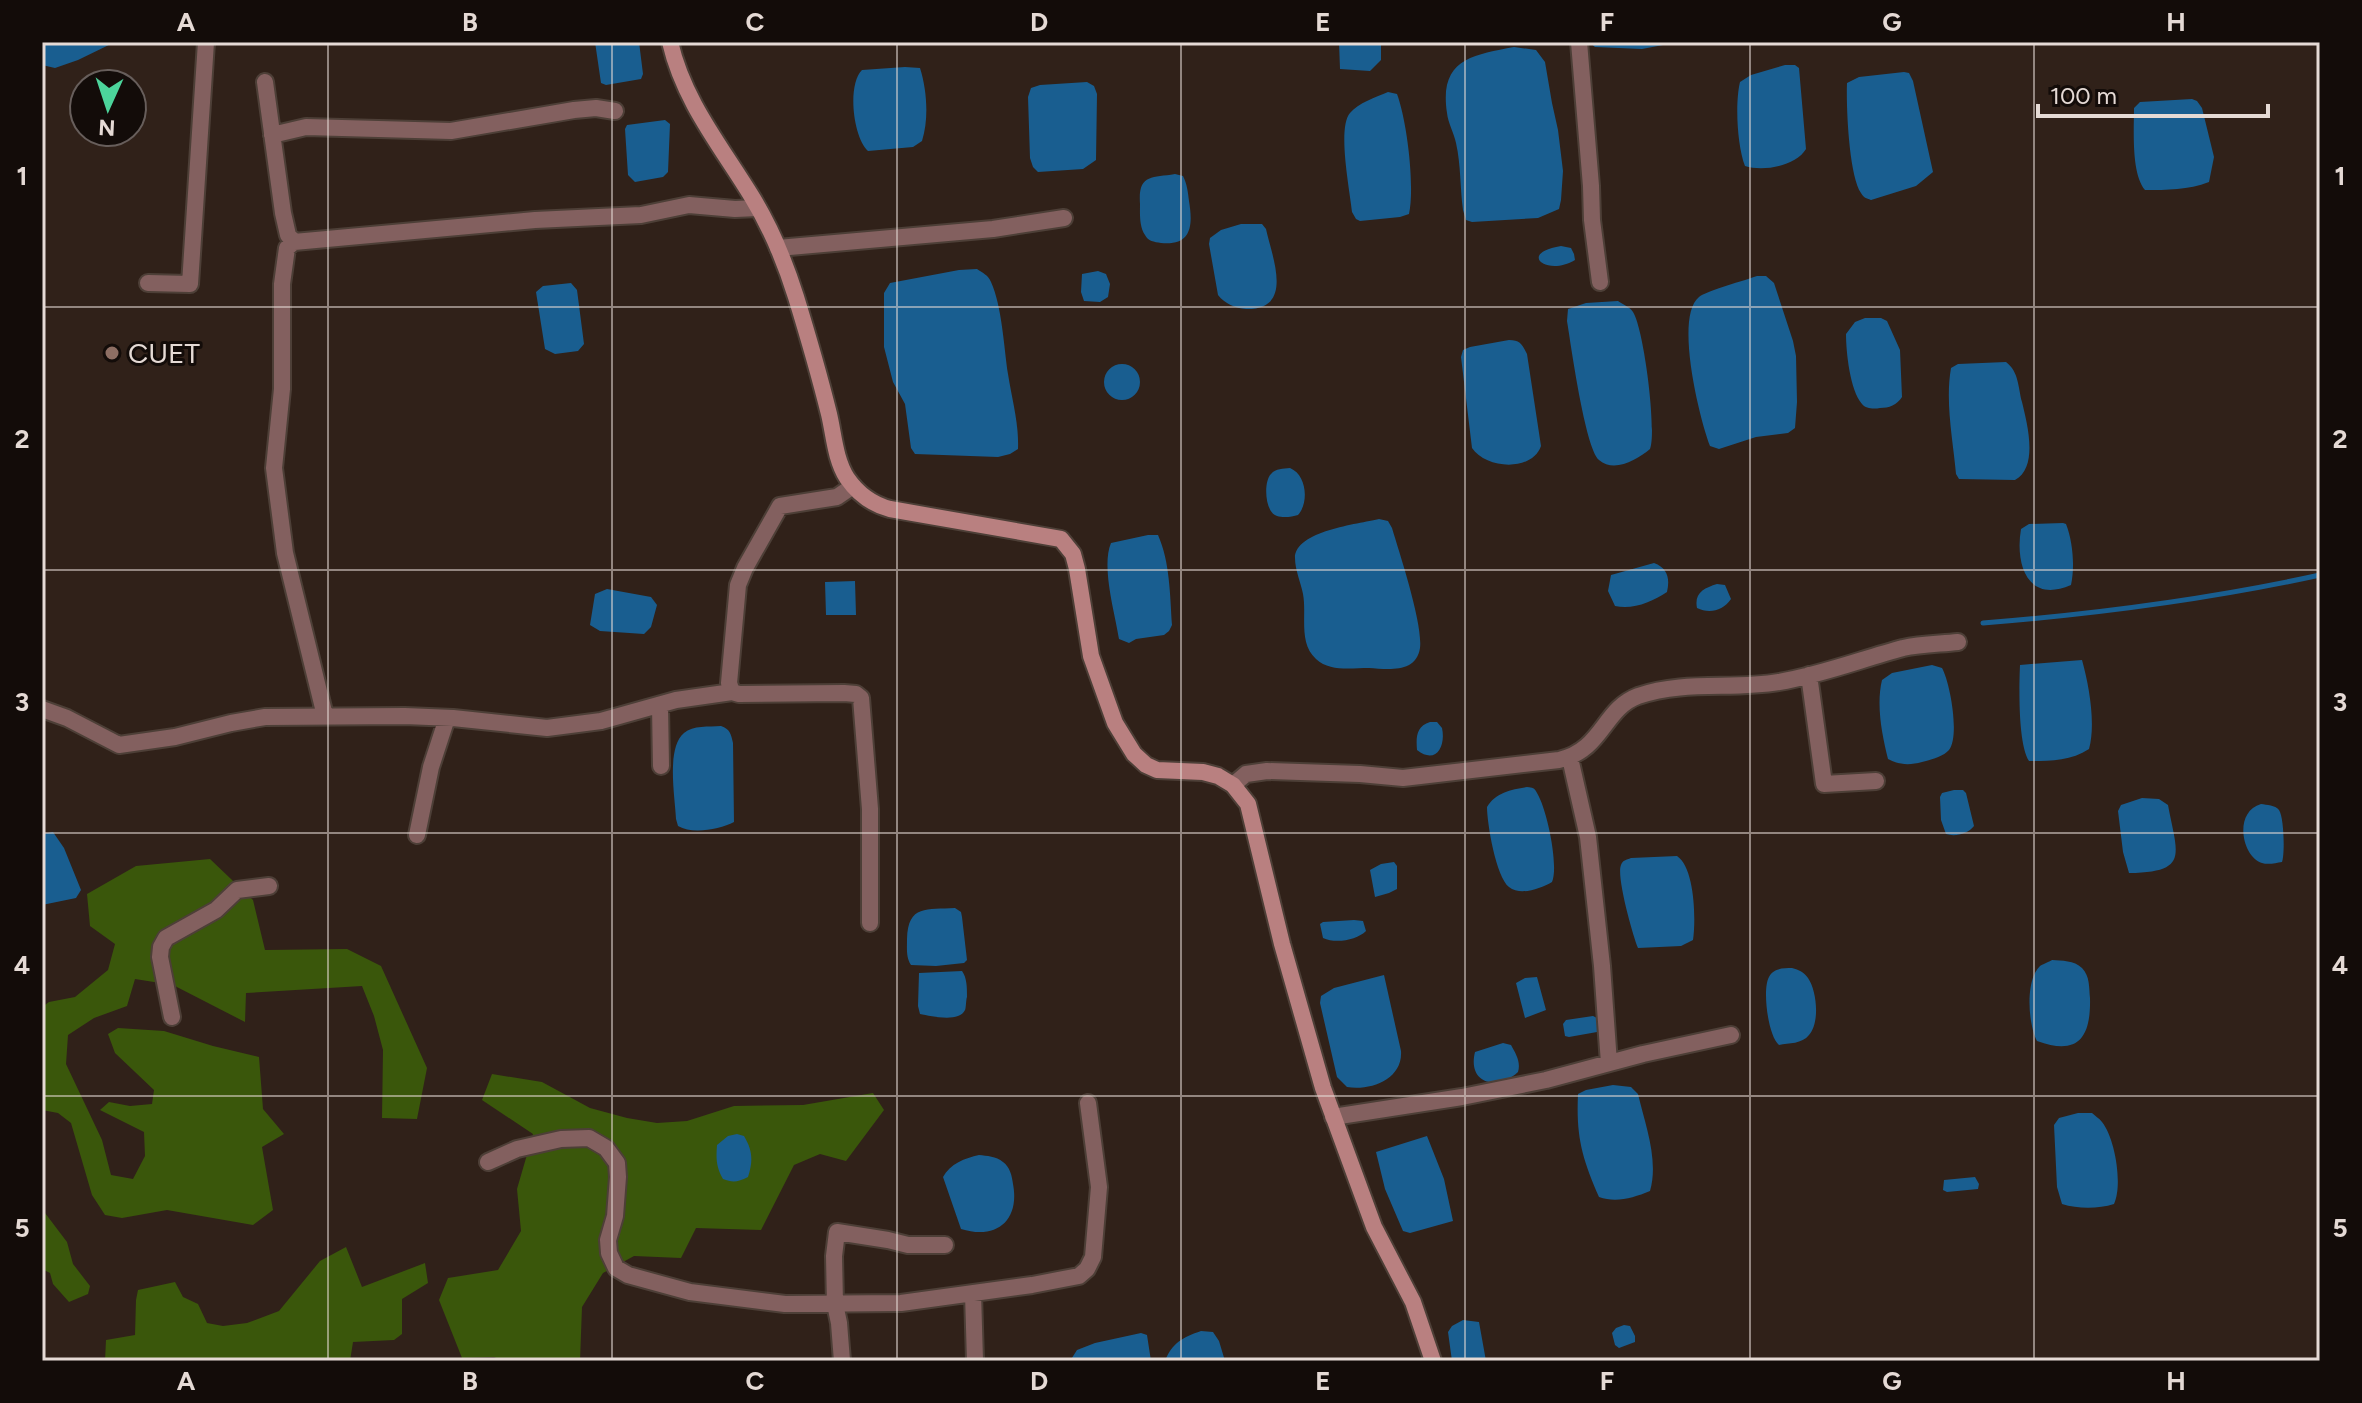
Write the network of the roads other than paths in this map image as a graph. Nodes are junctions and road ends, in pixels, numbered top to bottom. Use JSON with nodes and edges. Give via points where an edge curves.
{"nodes":[{"id":1,"x":206,"y":42,"type":"edge"},
{"id":2,"x":670,"y":42,"type":"edge"},
{"id":3,"x":1579,"y":42,"type":"edge"},
{"id":4,"x":265,"y":82,"type":"dead end"},
{"id":5,"x":615,"y":111,"type":"dead end"},
{"id":6,"x":272,"y":135,"type":"junction"},
{"id":7,"x":758,"y":208,"type":"junction"},
{"id":8,"x":1064,"y":218,"type":"dead end"},
{"id":9,"x":294,"y":242,"type":"junction"},
{"id":10,"x":778,"y":248,"type":"junction"},
{"id":11,"x":1600,"y":282,"type":"dead end"},
{"id":12,"x":148,"y":283,"type":"dead end"},
{"id":13,"x":853,"y":486,"type":"junction"},
{"id":14,"x":1958,"y":642,"type":"dead end"},
{"id":15,"x":1809,"y":675,"type":"junction"},
{"id":16,"x":732,"y":692,"type":"junction"},
{"id":17,"x":660,"y":705,"type":"junction"},
{"id":18,"x":42,"y":709,"type":"edge"},
{"id":19,"x":325,"y":716,"type":"junction"},
{"id":20,"x":447,"y":718,"type":"junction"},
{"id":21,"x":1570,"y":758,"type":"junction"},
{"id":22,"x":661,"y":766,"type":"dead end"},
{"id":23,"x":1876,"y":781,"type":"dead end"},
{"id":24,"x":1233,"y":785,"type":"junction"},
{"id":25,"x":417,"y":835,"type":"dead end"},
{"id":26,"x":269,"y":886,"type":"dead end"},
{"id":27,"x":870,"y":923,"type":"dead end"},
{"id":28,"x":172,"y":1017,"type":"dead end"},
{"id":29,"x":1731,"y":1035,"type":"dead end"},
{"id":30,"x":1609,"y":1063,"type":"junction"},
{"id":31,"x":1088,"y":1103,"type":"dead end"},
{"id":32,"x":1333,"y":1117,"type":"junction"},
{"id":33,"x":488,"y":1162,"type":"dead end"},
{"id":34,"x":945,"y":1245,"type":"dead end"},
{"id":35,"x":973,"y":1293,"type":"junction"},
{"id":36,"x":835,"y":1304,"type":"junction"},
{"id":37,"x":842,"y":1361,"type":"edge"},
{"id":38,"x":975,"y":1361,"type":"edge"},
{"id":39,"x":1433,"y":1361,"type":"edge"}],
"edges":[{"from":1,"to":12,"type":"street","via":[[190,284]]},
{"from":2,"to":7,"type":"main road","via":[[689,97]]},
{"from":3,"to":11,"type":"street"},
{"from":4,"to":6,"type":"street"},
{"from":5,"to":6,"type":"street","via":[[574,110],[451,131],[306,127]]},
{"from":6,"to":9,"type":"street","via":[[283,213]]},
{"from":7,"to":9,"type":"street","via":[[689,205],[641,215]]},
{"from":7,"to":10,"type":"main road"},
{"from":8,"to":10,"type":"street"},
{"from":9,"to":19,"type":"street","via":[[287,248],[282,284],[282,389],[274,468],[285,553]]},
{"from":10,"to":13,"type":"main road","via":[[812,351],[839,462]]},
{"from":13,"to":16,"type":"street","via":[[837,497],[780,506],[738,585]]},
{"from":13,"to":24,"type":"main road","via":[[869,501],[890,509],[1061,539],[1073,554],[1091,656],[1124,741],[1157,770],[1203,772]]},
{"from":14,"to":15,"type":"street","via":[[1907,647]]},
{"from":15,"to":21,"type":"street","via":[[1776,682],[1701,684],[1640,696],[1625,702],[1600,734]]},
{"from":15,"to":23,"type":"street","via":[[1824,784]]},
{"from":16,"to":17,"type":"street"},
{"from":16,"to":27,"type":"street","via":[[844,693],[861,698],[870,809]]},
{"from":17,"to":20,"type":"street","via":[[547,728]]},
{"from":17,"to":22,"type":"street"},
{"from":18,"to":19,"type":"street","via":[[119,745],[265,717]]},
{"from":19,"to":20,"type":"street"},
{"from":20,"to":25,"type":"street"},
{"from":21,"to":24,"type":"street","via":[[1403,778],[1267,771],[1246,774]]},
{"from":21,"to":30,"type":"street","via":[[1588,837]]},
{"from":24,"to":32,"type":"main road","via":[[1248,804]]},
{"from":26,"to":28,"type":"street","via":[[237,890],[216,910],[166,938],[160,957]]},
{"from":29,"to":30,"type":"street"},
{"from":30,"to":32,"type":"street","via":[[1462,1097]]},
{"from":31,"to":35,"type":"street","via":[[1099,1187],[1093,1257],[1087,1269],[1079,1276]]},
{"from":32,"to":39,"type":"main road"},
{"from":33,"to":36,"type":"street","via":[[538,1144],[589,1138],[617,1163],[615,1216],[608,1240],[612,1262],[622,1272],[729,1298]]},
{"from":34,"to":36,"type":"street","via":[[908,1245],[837,1232]]},
{"from":35,"to":36,"type":"street","via":[[901,1303]]},
{"from":35,"to":38,"type":"street"},
{"from":36,"to":37,"type":"street"}]}
